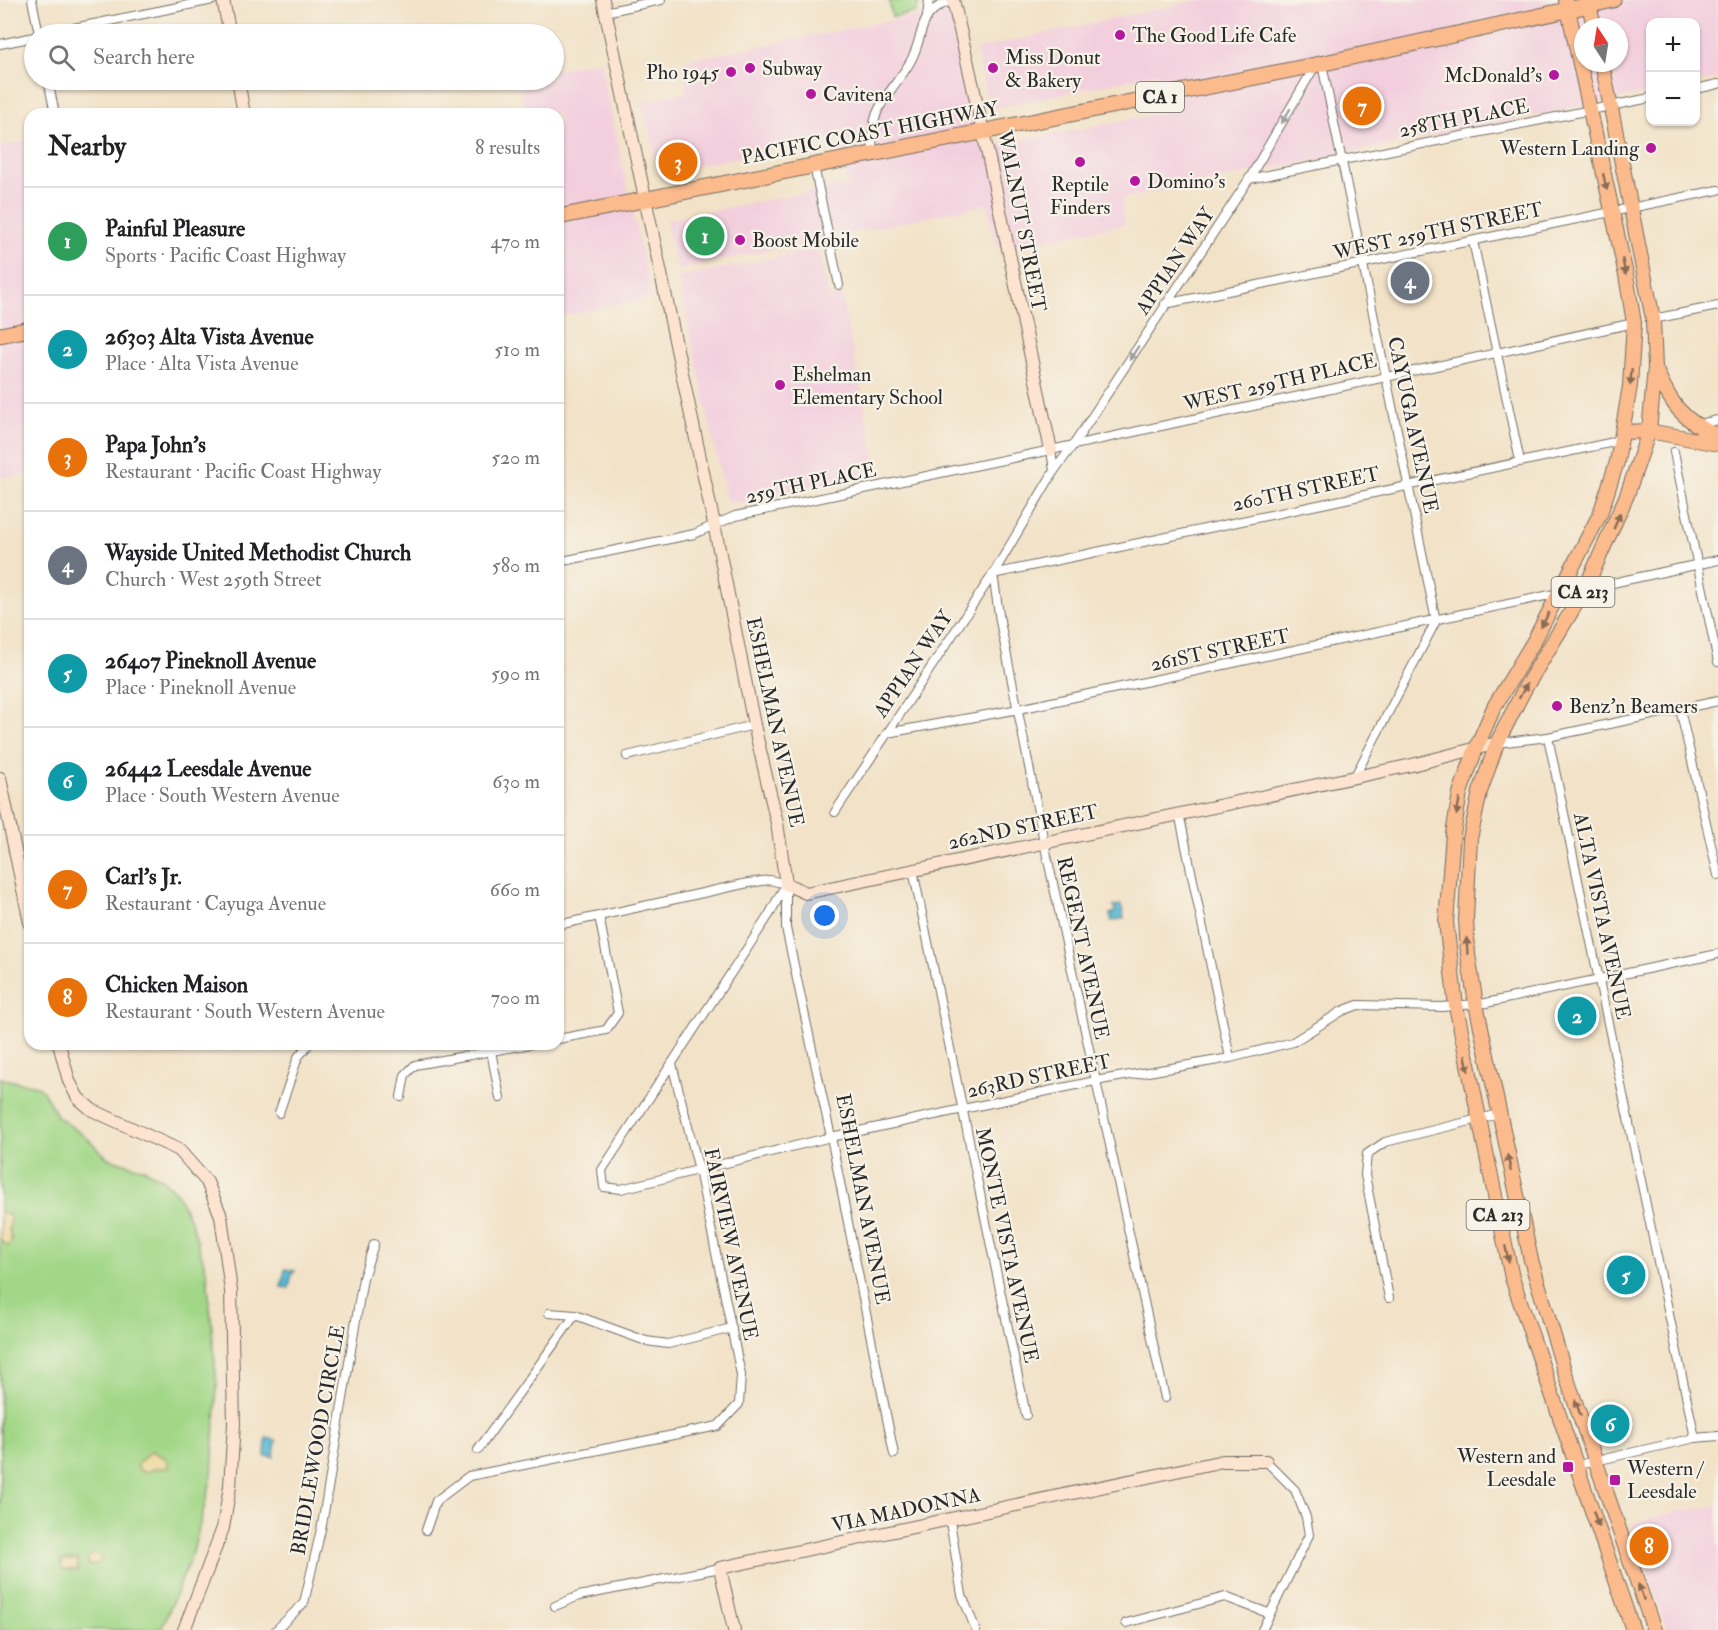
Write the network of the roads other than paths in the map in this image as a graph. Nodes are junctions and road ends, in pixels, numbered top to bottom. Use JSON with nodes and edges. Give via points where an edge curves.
{"nodes":[{"id":1,"x":32,"y":0,"type":"edge"},
{"id":2,"x":213,"y":0,"type":"edge"},
{"id":3,"x":223,"y":0,"type":"edge"},
{"id":4,"x":661,"y":0,"type":"edge"},
{"id":5,"x":929,"y":0,"type":"edge"},
{"id":6,"x":954,"y":0,"type":"edge"},
{"id":7,"x":1613,"y":0,"type":"edge"},
{"id":8,"x":1589,"y":2,"type":"edge"},
{"id":9,"x":1567,"y":4,"type":"edge"},
{"id":10,"x":604,"y":6,"type":"edge"},
{"id":11,"x":927,"y":16,"type":"junction"},
{"id":12,"x":1592,"y":18,"type":"edge"},
{"id":13,"x":37,"y":24,"type":"edge"},
{"id":14,"x":94,"y":24,"type":"edge"},
{"id":15,"x":228,"y":24,"type":"edge"},
{"id":16,"x":24,"y":39,"type":"edge"},
{"id":17,"x":0,"y":44,"type":"edge"},
{"id":18,"x":1319,"y":64,"type":"junction"},
{"id":19,"x":1604,"y":72,"type":"edge"},
{"id":20,"x":1718,"y":84,"type":"edge"},
{"id":21,"x":1700,"y":87,"type":"edge"},
{"id":22,"x":50,"y":90,"type":"edge"},
{"id":23,"x":240,"y":90,"type":"edge"},
{"id":24,"x":1646,"y":99,"type":"edge"},
{"id":25,"x":1611,"y":107,"type":"junction"},
{"id":26,"x":54,"y":108,"type":"edge"},
{"id":27,"x":243,"y":108,"type":"edge"},
{"id":28,"x":1591,"y":110,"type":"junction"},
{"id":29,"x":984,"y":132,"type":"junction"},
{"id":30,"x":873,"y":154,"type":"junction"},
{"id":31,"x":1342,"y":160,"type":"junction"},
{"id":32,"x":814,"y":165,"type":"junction"},
{"id":33,"x":1250,"y":179,"type":"junction"},
{"id":34,"x":1718,"y":190,"type":"edge"},
{"id":35,"x":644,"y":198,"type":"junction"},
{"id":36,"x":1632,"y":208,"type":"junction"},
{"id":37,"x":1612,"y":212,"type":"junction"},
{"id":38,"x":564,"y":216,"type":"edge"},
{"id":39,"x":1473,"y":241,"type":"junction"},
{"id":40,"x":1364,"y":263,"type":"junction"},
{"id":41,"x":839,"y":285,"type":"dead end"},
{"id":42,"x":1166,"y":304,"type":"junction"},
{"id":43,"x":1718,"y":306,"type":"edge"},
{"id":44,"x":1653,"y":319,"type":"junction"},
{"id":45,"x":1634,"y":322,"type":"junction"},
{"id":46,"x":24,"y":330,"type":"edge"},
{"id":47,"x":0,"y":335,"type":"edge"},
{"id":48,"x":1498,"y":352,"type":"junction"},
{"id":49,"x":1655,"y":368,"type":"junction"},
{"id":50,"x":1386,"y":375,"type":"junction"},
{"id":51,"x":1718,"y":420,"type":"edge"},
{"id":52,"x":1704,"y":423,"type":"dead end"},
{"id":53,"x":1649,"y":431,"type":"junction"},
{"id":54,"x":1624,"y":432,"type":"junction"},
{"id":55,"x":1718,"y":436,"type":"edge"},
{"id":56,"x":1074,"y":444,"type":"junction"},
{"id":57,"x":1718,"y":444,"type":"edge"},
{"id":58,"x":1051,"y":450,"type":"junction"},
{"id":59,"x":1674,"y":452,"type":"dead end"},
{"id":60,"x":1520,"y":461,"type":"junction"},
{"id":61,"x":1054,"y":471,"type":"junction"},
{"id":62,"x":1408,"y":484,"type":"junction"},
{"id":63,"x":714,"y":524,"type":"junction"},
{"id":64,"x":1718,"y":560,"type":"edge"},
{"id":65,"x":564,"y":561,"type":"edge"},
{"id":66,"x":1698,"y":564,"type":"junction"},
{"id":67,"x":993,"y":574,"type":"junction"},
{"id":68,"x":1585,"y":589,"type":"junction"},
{"id":69,"x":1559,"y":593,"type":"junction"},
{"id":70,"x":1436,"y":621,"type":"junction"},
{"id":71,"x":1718,"y":662,"type":"edge"},
{"id":72,"x":1718,"y":701,"type":"edge"},
{"id":73,"x":1019,"y":709,"type":"junction"},
{"id":74,"x":1680,"y":709,"type":"junction"},
{"id":75,"x":754,"y":725,"type":"junction"},
{"id":76,"x":887,"y":733,"type":"junction"},
{"id":77,"x":1548,"y":737,"type":"junction"},
{"id":78,"x":1497,"y":743,"type":"junction"},
{"id":79,"x":1474,"y":751,"type":"junction"},
{"id":80,"x":627,"y":756,"type":"dead end"},
{"id":81,"x":1355,"y":776,"type":"junction"},
{"id":82,"x":0,"y":778,"type":"edge"},
{"id":83,"x":835,"y":812,"type":"dead end"},
{"id":84,"x":1179,"y":813,"type":"junction"},
{"id":85,"x":1044,"y":842,"type":"junction"},
{"id":86,"x":913,"y":870,"type":"junction"},
{"id":87,"x":1718,"y":874,"type":"edge"},
{"id":88,"x":786,"y":884,"type":"junction"},
{"id":89,"x":24,"y":894,"type":"edge"},
{"id":90,"x":599,"y":916,"type":"junction"},
{"id":91,"x":564,"y":924,"type":"edge"},
{"id":92,"x":1718,"y":954,"type":"edge"},
{"id":93,"x":1598,"y":981,"type":"junction"},
{"id":94,"x":1476,"y":1004,"type":"junction"},
{"id":95,"x":1456,"y":1006,"type":"junction"},
{"id":96,"x":564,"y":1038,"type":"edge"},
{"id":97,"x":61,"y":1050,"type":"edge"},
{"id":98,"x":304,"y":1050,"type":"edge"},
{"id":99,"x":501,"y":1050,"type":"edge"},
{"id":100,"x":491,"y":1052,"type":"junction"},
{"id":101,"x":1230,"y":1058,"type":"junction"},
{"id":102,"x":672,"y":1064,"type":"junction"},
{"id":103,"x":1095,"y":1081,"type":"junction"},
{"id":104,"x":401,"y":1097,"type":"dead end"},
{"id":105,"x":500,"y":1098,"type":"dead end"},
{"id":106,"x":961,"y":1109,"type":"junction"},
{"id":107,"x":279,"y":1113,"type":"dead end"},
{"id":108,"x":1499,"y":1114,"type":"junction"},
{"id":109,"x":1479,"y":1119,"type":"junction"},
{"id":110,"x":831,"y":1137,"type":"junction"},
{"id":111,"x":699,"y":1170,"type":"junction"},
{"id":112,"x":374,"y":1245,"type":"dead end"},
{"id":113,"x":1389,"y":1298,"type":"dead end"},
{"id":114,"x":549,"y":1313,"type":"dead end"},
{"id":115,"x":575,"y":1315,"type":"junction"},
{"id":116,"x":732,"y":1328,"type":"junction"},
{"id":117,"x":1165,"y":1398,"type":"dead end"},
{"id":118,"x":1026,"y":1415,"type":"dead end"},
{"id":119,"x":1718,"y":1436,"type":"edge"},
{"id":120,"x":1695,"y":1438,"type":"junction"},
{"id":121,"x":478,"y":1450,"type":"dead end"},
{"id":122,"x":894,"y":1454,"type":"dead end"},
{"id":123,"x":1596,"y":1460,"type":"junction"},
{"id":124,"x":1266,"y":1461,"type":"joint"},
{"id":125,"x":1578,"y":1465,"type":"junction"},
{"id":126,"x":950,"y":1521,"type":"junction"},
{"id":127,"x":426,"y":1530,"type":"dead end"},
{"id":128,"x":720,"y":1568,"type":"junction"},
{"id":129,"x":555,"y":1606,"type":"dead end"},
{"id":130,"x":1268,"y":1613,"type":"junction"},
{"id":131,"x":1126,"y":1623,"type":"dead end"},
{"id":132,"x":184,"y":1630,"type":"edge"},
{"id":133,"x":276,"y":1630,"type":"edge"},
{"id":134,"x":734,"y":1630,"type":"edge"},
{"id":135,"x":976,"y":1630,"type":"edge"},
{"id":136,"x":1262,"y":1630,"type":"edge"},
{"id":137,"x":1633,"y":1630,"type":"edge"},
{"id":138,"x":1654,"y":1630,"type":"edge"}],
"edges":[{"from":1,"to":13,"type":"street"},
{"from":2,"to":14,"type":"street"},
{"from":3,"to":15,"type":"street"},
{"from":4,"to":10,"type":"street"},
{"from":5,"to":11,"type":"street"},
{"from":6,"to":11,"type":"street","via":[[935,6]]},
{"from":6,"to":29,"type":"street","name":"WALNUT STREET"},
{"from":7,"to":8,"type":"highway","name":"PACIFIC COAST HIGHWAY","number":"CA 1"},
{"from":8,"to":9,"type":"highway","name":"PACIFIC COAST HIGHWAY","number":"CA 1"},
{"from":8,"to":12,"type":"main road"},
{"from":9,"to":18,"type":"highway","name":"PACIFIC COAST HIGHWAY","number":"CA 1"},
{"from":9,"to":28,"type":"main road","number":"CA 213"},
{"from":10,"to":35,"type":"street","name":"ESHELMAN AVENUE"},
{"from":11,"to":30,"type":"street","via":[[910,62],[874,114]]},
{"from":16,"to":17,"type":"street"},
{"from":18,"to":29,"type":"highway","name":"PACIFIC COAST HIGHWAY","number":"CA 1"},
{"from":18,"to":31,"type":"street","name":"CAYUGA AVENUE"},
{"from":18,"to":33,"type":"street","name":"APPIAN WAY","one_way":true},
{"from":19,"to":25,"type":"main road","number":"CA 213"},
{"from":20,"to":21,"type":"street"},
{"from":22,"to":26,"type":"street"},
{"from":23,"to":27,"type":"street"},
{"from":24,"to":25,"type":"street","name":"258TH PLACE"},
{"from":25,"to":28,"type":"street","name":"258TH PLACE"},
{"from":25,"to":36,"type":"main road","number":"CA 213"},
{"from":28,"to":31,"type":"street","name":"258TH PLACE"},
{"from":28,"to":37,"type":"main road","number":"CA 213","one_way":true},
{"from":29,"to":30,"type":"highway","name":"PACIFIC COAST HIGHWAY","number":"CA 1"},
{"from":29,"to":58,"type":"street","name":"WALNUT STREET"},
{"from":30,"to":32,"type":"highway","name":"PACIFIC COAST HIGHWAY","number":"CA 1"},
{"from":31,"to":33,"type":"street","name":"258TH PLACE"},
{"from":31,"to":40,"type":"street","name":"CAYUGA AVENUE"},
{"from":32,"to":35,"type":"highway","name":"PACIFIC COAST HIGHWAY","number":"CA 1"},
{"from":32,"to":41,"type":"street"},
{"from":33,"to":42,"type":"street","name":"APPIAN WAY"},
{"from":34,"to":36,"type":"street","name":"WEST 259TH STREET"},
{"from":35,"to":38,"type":"highway","name":"PACIFIC COAST HIGHWAY","number":"CA 1"},
{"from":35,"to":63,"type":"street","name":"ESHELMAN AVENUE"},
{"from":36,"to":37,"type":"street","name":"WEST 259TH STREET"},
{"from":36,"to":44,"type":"main road","number":"CA 213"},
{"from":37,"to":39,"type":"street","name":"WEST 259TH STREET"},
{"from":37,"to":45,"type":"main road","number":"CA 213","one_way":true},
{"from":39,"to":40,"type":"street","name":"WEST 259TH STREET"},
{"from":39,"to":48,"type":"street"},
{"from":40,"to":42,"type":"street","name":"WEST 259TH STREET"},
{"from":40,"to":50,"type":"street","name":"CAYUGA AVENUE"},
{"from":42,"to":56,"type":"street","name":"APPIAN WAY","one_way":true},
{"from":43,"to":44,"type":"street"},
{"from":44,"to":49,"type":"main road","number":"CA 213"},
{"from":45,"to":48,"type":"street","name":"WEST 259TH PLACE"},
{"from":45,"to":54,"type":"main road","number":"CA 213","one_way":true},
{"from":46,"to":47,"type":"highway"},
{"from":48,"to":50,"type":"street","name":"WEST 259TH PLACE"},
{"from":48,"to":60,"type":"street"},
{"from":49,"to":53,"type":"main road","number":"CA 213"},
{"from":49,"to":55,"type":"main road","via":[[1683,416]]},
{"from":50,"to":56,"type":"street","name":"WEST 259TH PLACE"},
{"from":50,"to":62,"type":"street","name":"CAYUGA AVENUE"},
{"from":51,"to":52,"type":"street"},
{"from":53,"to":54,"type":"main road"},
{"from":53,"to":57,"type":"main road"},
{"from":68,"to":53,"type":"main road","number":"CA 213","one_way":true,"via":[[1628,495]]},
{"from":54,"to":60,"type":"street","name":"260TH STREET","via":[[1614,442]]},
{"from":54,"to":69,"type":"main road","number":"CA 213","via":[[1600,514]]},
{"from":56,"to":58,"type":"street","name":"259TH PLACE"},
{"from":56,"to":61,"type":"street","name":"APPIAN WAY"},
{"from":58,"to":61,"type":"street"},
{"from":58,"to":63,"type":"street","name":"259TH PLACE","via":[[735,516]]},
{"from":59,"to":66,"type":"street"},
{"from":60,"to":62,"type":"street","name":"260TH STREET"},
{"from":61,"to":67,"type":"street","name":"APPIAN WAY"},
{"from":62,"to":67,"type":"street","name":"260TH STREET"},
{"from":62,"to":70,"type":"street","name":"CAYUGA AVENUE"},
{"from":63,"to":65,"type":"street","name":"259TH PLACE","via":[[694,534]]},
{"from":63,"to":75,"type":"street","name":"ESHELMAN AVENUE"},
{"from":64,"to":66,"type":"street"},
{"from":66,"to":68,"type":"street"},
{"from":66,"to":71,"type":"street"},
{"from":67,"to":73,"type":"street","name":"REGENT AVENUE"},
{"from":67,"to":76,"type":"street","name":"APPIAN WAY"},
{"from":78,"to":68,"type":"main road","number":"CA 213","one_way":true},
{"from":69,"to":70,"type":"street","name":"261ST STREET"},
{"from":69,"to":79,"type":"main road","number":"CA 213","one_way":true,"via":[[1494,706]]},
{"from":70,"to":73,"type":"street","name":"261ST STREET"},
{"from":70,"to":81,"type":"street"},
{"from":72,"to":74,"type":"street"},
{"from":73,"to":76,"type":"street","name":"261ST STREET"},
{"from":73,"to":85,"type":"street","name":"REGENT AVENUE"},
{"from":74,"to":77,"type":"street"},
{"from":74,"to":87,"type":"street"},
{"from":75,"to":80,"type":"street"},
{"from":75,"to":88,"type":"street","name":"ESHELMAN AVENUE","via":[[777,824]]},
{"from":76,"to":83,"type":"street","name":"APPIAN WAY"},
{"from":77,"to":78,"type":"street"},
{"from":77,"to":93,"type":"street","name":"ALTA VISTA AVENUE"},
{"from":78,"to":79,"type":"street","name":"262ND STREET"},
{"from":94,"to":78,"type":"main road","number":"CA 213","one_way":true,"via":[[1468,956],[1467,874],[1480,792]]},
{"from":79,"to":81,"type":"street","name":"262ND STREET"},
{"from":79,"to":95,"type":"main road","number":"CA 213","one_way":true,"via":[[1460,793],[1453,834],[1446,922]]},
{"from":81,"to":84,"type":"street","name":"262ND STREET"},
{"from":82,"to":89,"type":"street"},
{"from":84,"to":85,"type":"street","name":"262ND STREET"},
{"from":84,"to":101,"type":"street"},
{"from":85,"to":86,"type":"street","name":"262ND STREET"},
{"from":85,"to":103,"type":"street","name":"REGENT AVENUE"},
{"from":86,"to":88,"type":"street","name":"262ND STREET","via":[[806,893]]},
{"from":86,"to":106,"type":"street","name":"MONTE VISTA AVENUE"},
{"from":88,"to":90,"type":"street","name":"262ND STREET","via":[[770,880],[748,883]]},
{"from":88,"to":102,"type":"street"},
{"from":88,"to":110,"type":"street","name":"ESHELMAN AVENUE","via":[[786,928]]},
{"from":90,"to":91,"type":"street","name":"262ND STREET"},
{"from":90,"to":96,"type":"street","via":[[618,1013],[606,1030]]},
{"from":92,"to":93,"type":"street","name":"263RD STREET"},
{"from":93,"to":94,"type":"street","name":"263RD STREET"},
{"from":93,"to":120,"type":"street","name":"ALTA VISTA AVENUE"},
{"from":94,"to":95,"type":"street","name":"263RD STREET"},
{"from":94,"to":108,"type":"main road","number":"CA 213"},
{"from":95,"to":101,"type":"street","name":"263RD STREET","via":[[1358,1005],[1293,1042]]},
{"from":95,"to":109,"type":"main road","number":"CA 213","one_way":true},
{"from":97,"to":132,"type":"street","via":[[78,1098],[92,1110],[179,1150],[207,1182],[221,1216],[231,1291],[234,1424],[230,1486],[223,1528]]},
{"from":98,"to":107,"type":"street"},
{"from":99,"to":100,"type":"street"},
{"from":100,"to":104,"type":"street","via":[[415,1065],[405,1075]]},
{"from":100,"to":105,"type":"street"},
{"from":101,"to":103,"type":"street","name":"263RD STREET"},
{"from":102,"to":111,"type":"street","name":"FAIRVIEW AVENUE"},
{"from":102,"to":111,"type":"street","name":"263RD STREET","via":[[602,1170],[604,1187],[621,1189]]},
{"from":103,"to":106,"type":"street","name":"263RD STREET"},
{"from":103,"to":117,"type":"street","name":"REGENT AVENUE"},
{"from":106,"to":110,"type":"street","name":"263RD STREET"},
{"from":106,"to":118,"type":"street","name":"MONTE VISTA AVENUE"},
{"from":108,"to":109,"type":"street"},
{"from":123,"to":108,"type":"main road","number":"CA 213","one_way":true,"via":[[1530,1260]]},
{"from":109,"to":113,"type":"street","via":[[1385,1142],[1367,1154],[1365,1175]]},
{"from":109,"to":125,"type":"main road","number":"CA 213","one_way":true,"via":[[1512,1278]]},
{"from":110,"to":111,"type":"street","name":"263RD STREET"},
{"from":110,"to":122,"type":"street","name":"ESHELMAN AVENUE"},
{"from":111,"to":116,"type":"street","name":"FAIRVIEW AVENUE"},
{"from":112,"to":133,"type":"street","name":"BRIDLEWOOD CIRCLE","via":[[363,1278],[322,1525],[304,1603]]},
{"from":114,"to":115,"type":"street"},
{"from":115,"to":116,"type":"street","via":[[646,1341],[668,1344]]},
{"from":115,"to":121,"type":"street"},
{"from":116,"to":127,"type":"street","name":"FAIRVIEW AVENUE","via":[[741,1375],[739,1404],[718,1426],[469,1476],[436,1501]]},
{"from":119,"to":120,"type":"street"},
{"from":120,"to":123,"type":"street"},
{"from":123,"to":125,"type":"street"},
{"from":138,"to":123,"type":"main road","number":"CA 213","one_way":true},
{"from":124,"to":126,"type":"street","name":"VIA MADONNA","via":[[1222,1461]]},
{"from":124,"to":130,"type":"street","via":[[1295,1490],[1309,1535]]},
{"from":125,"to":137,"type":"main road","number":"CA 213","one_way":true},
{"from":126,"to":128,"type":"street","name":"VIA MADONNA"},
{"from":126,"to":135,"type":"street","via":[[962,1595]]},
{"from":128,"to":129,"type":"street","name":"VIA MADONNA","via":[[579,1596]]},
{"from":128,"to":134,"type":"street"},
{"from":130,"to":131,"type":"street","via":[[1225,1597]]},
{"from":130,"to":136,"type":"street"}]}
